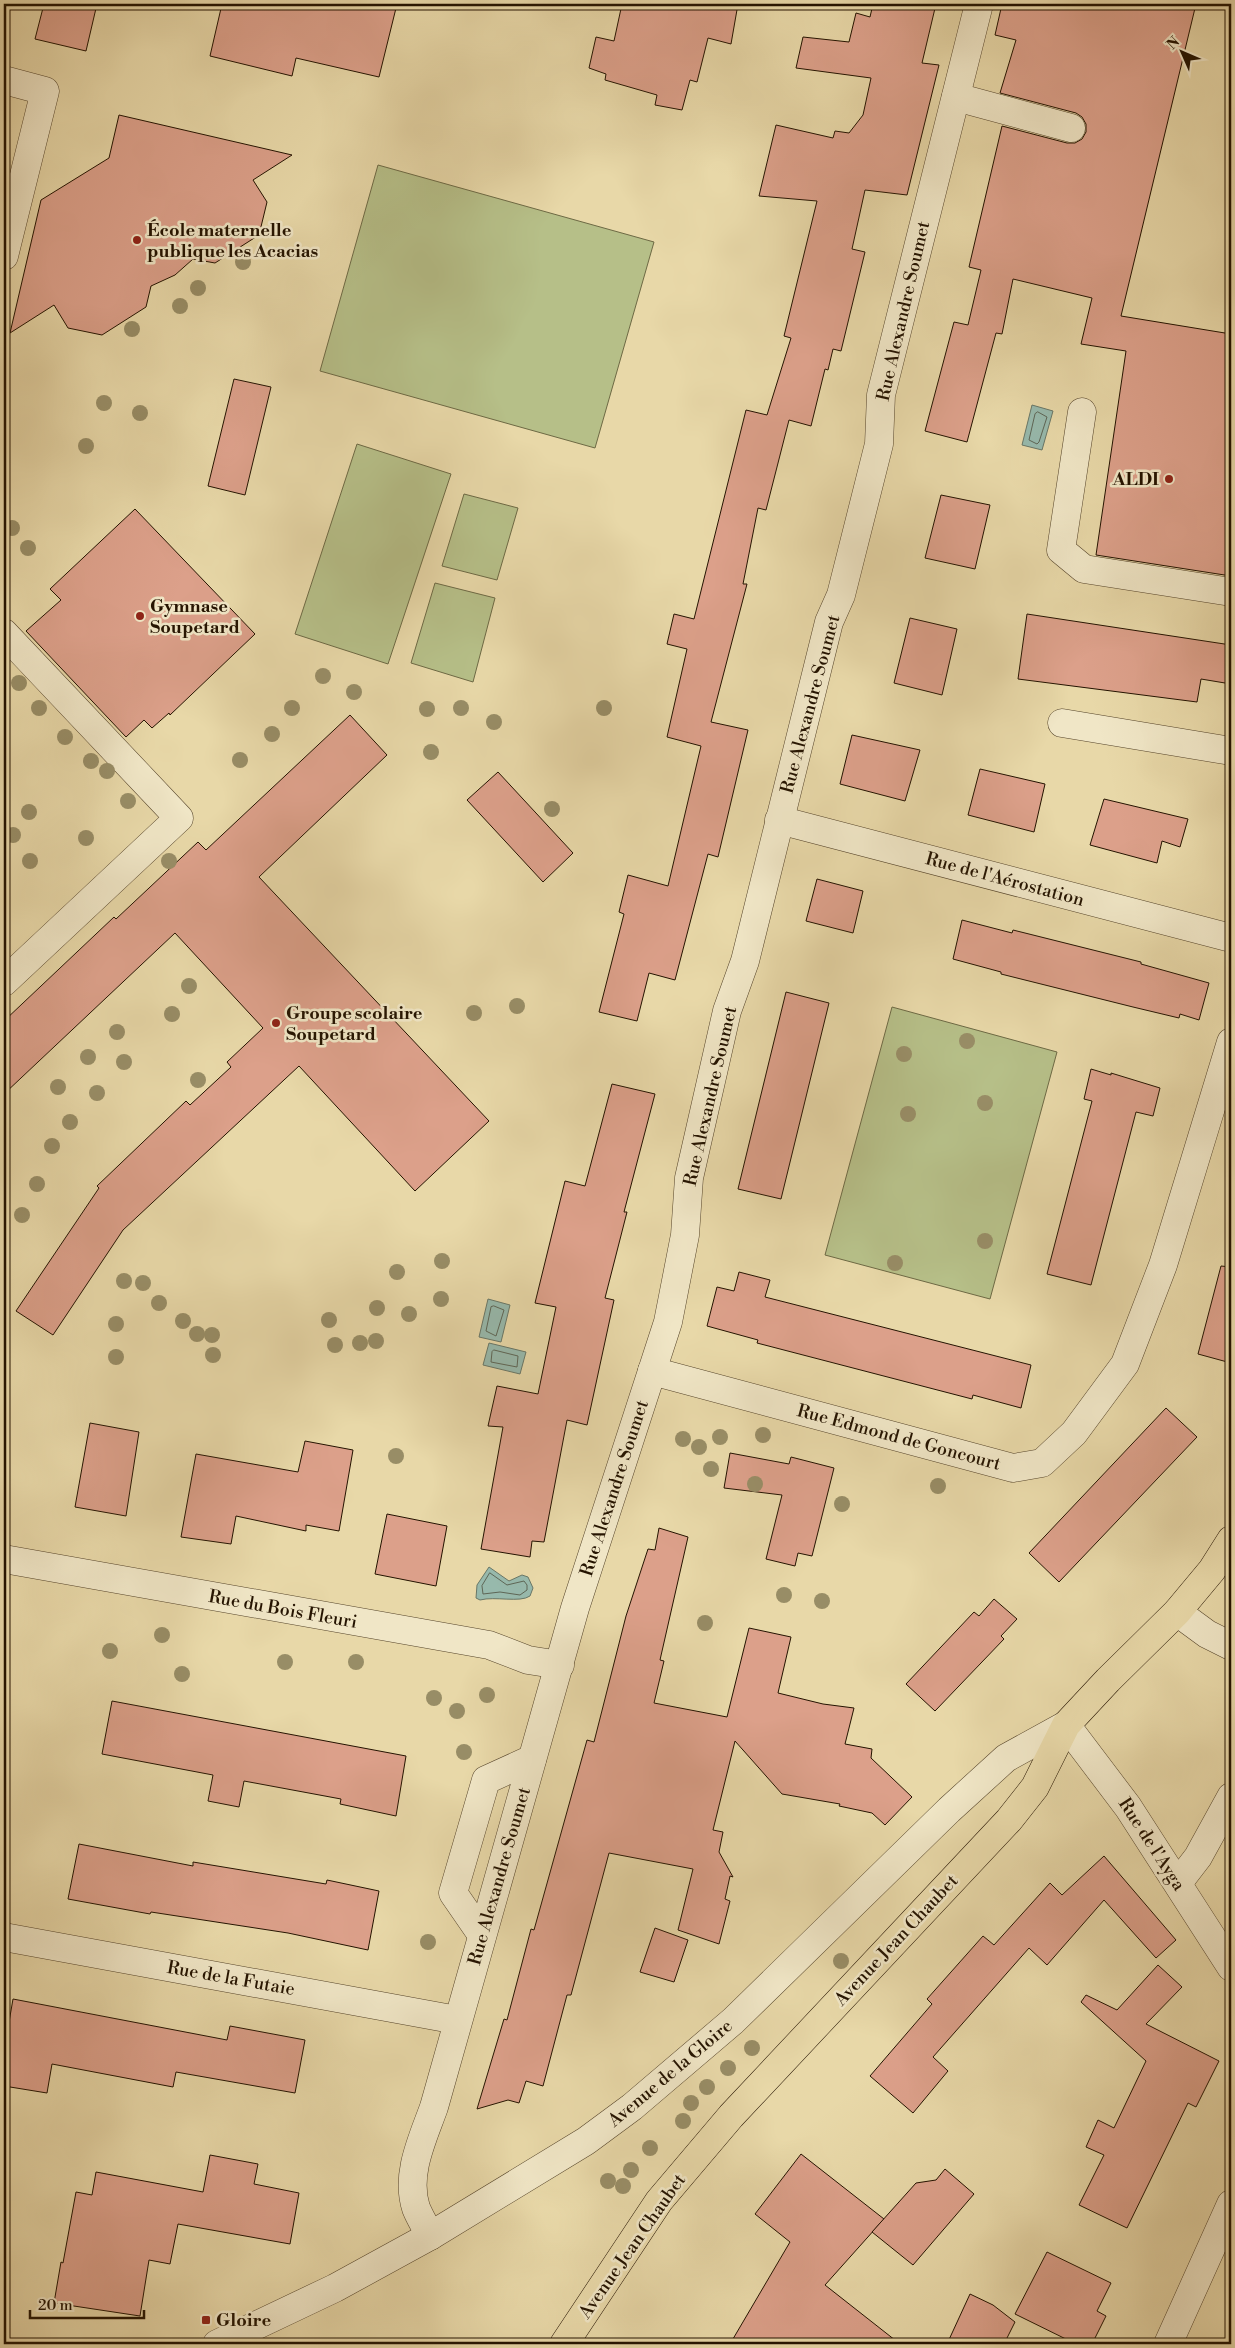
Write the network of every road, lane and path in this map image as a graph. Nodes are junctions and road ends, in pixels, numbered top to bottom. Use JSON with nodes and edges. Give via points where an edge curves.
{"nodes":[{"id":1,"x":979,"y":4,"type":"edge"},
{"id":2,"x":4,"y":80,"type":"edge"},
{"id":3,"x":956,"y":97,"type":"junction"},
{"id":4,"x":1071,"y":128,"type":"dead end"},
{"id":5,"x":4,"y":256,"type":"edge"},
{"id":6,"x":1082,"y":412,"type":"dead end"},
{"id":7,"x":1231,"y":592,"type":"edge"},
{"id":8,"x":4,"y":633,"type":"edge"},
{"id":9,"x":1062,"y":723,"type":"dead end"},
{"id":10,"x":1231,"y":750,"type":"edge"},
{"id":11,"x":779,"y":820,"type":"junction"},
{"id":12,"x":1231,"y":938,"type":"edge"},
{"id":13,"x":4,"y":982,"type":"edge"},
{"id":14,"x":1231,"y":1042,"type":"edge"},
{"id":15,"x":652,"y":1371,"type":"junction"},
{"id":16,"x":1231,"y":1540,"type":"edge"},
{"id":17,"x":4,"y":1559,"type":"edge"},
{"id":18,"x":1177,"y":1612,"type":"junction"},
{"id":19,"x":1231,"y":1646,"type":"edge"},
{"id":20,"x":560,"y":1665,"type":"junction"},
{"id":21,"x":1066,"y":1725,"type":"junction"},
{"id":22,"x":532,"y":1759,"type":"junction"},
{"id":23,"x":1231,"y":1797,"type":"edge"},
{"id":24,"x":1178,"y":1883,"type":"junction"},
{"id":25,"x":482,"y":1934,"type":"junction"},
{"id":26,"x":4,"y":1937,"type":"edge"},
{"id":27,"x":1231,"y":1967,"type":"edge"},
{"id":28,"x":457,"y":2020,"type":"junction"},
{"id":29,"x":1231,"y":2204,"type":"edge"},
{"id":30,"x":430,"y":2236,"type":"junction"},
{"id":31,"x":217,"y":2344,"type":"edge"},
{"id":32,"x":564,"y":2344,"type":"edge"},
{"id":33,"x":1168,"y":2344,"type":"edge"}],
"edges":[{"from":1,"to":3,"type":"street","name":"Rue Alexandre Soumet"},
{"from":2,"to":5,"type":"street","via":[[45,91]]},
{"from":3,"to":4,"type":"street"},
{"from":3,"to":11,"type":"street","name":"Rue Alexandre Soumet","via":[[881,395],[879,444],[841,594],[828,622]]},
{"from":6,"to":7,"type":"street","via":[[1062,550],[1084,569]]},
{"from":8,"to":13,"type":"street","via":[[179,818]]},
{"from":9,"to":10,"type":"street"},
{"from":11,"to":12,"type":"street","name":"Rue de l'Aérostation"},
{"from":11,"to":15,"type":"street","name":"Rue Alexandre Soumet","via":[[745,962],[727,1011],[689,1178],[685,1235],[668,1322]]},
{"from":14,"to":15,"type":"street","name":"Rue Edmond de Goncourt","via":[[1163,1265],[1125,1364],[1074,1433],[1042,1463],[1013,1468]]},
{"from":15,"to":20,"type":"street","name":"Rue Alexandre Soumet","via":[[575,1608]]},
{"from":16,"to":18,"type":"main road","name":"Avenue Jean Chaubet","via":[[1212,1570]]},
{"from":17,"to":20,"type":"street","name":"Rue du Bois Fleuri","via":[[489,1645],[528,1660]]},
{"from":18,"to":19,"type":"street","via":[[1207,1634]]},
{"from":18,"to":21,"type":"main road","name":"Avenue Jean Chaubet"},
{"from":20,"to":22,"type":"street","name":"Rue Alexandre Soumet"},
{"from":21,"to":24,"type":"street","name":"Rue de l'Ayga","via":[[1111,1783]]},
{"from":21,"to":30,"type":"street","name":"Avenue de la Gloire","via":[[1006,1758],[733,2021],[632,2107],[586,2141]]},
{"from":21,"to":32,"type":"main road","name":"Avenue Jean Chaubet","via":[[1035,1787],[1009,1820],[732,2116],[659,2202]]},
{"from":22,"to":25,"type":"street","name":"Rue Alexandre Soumet"},
{"from":22,"to":25,"type":"street","via":[[486,1780],[453,1893]]},
{"from":23,"to":24,"type":"street","via":[[1198,1857]]},
{"from":24,"to":27,"type":"street","name":"Rue de l'Ayga"},
{"from":25,"to":28,"type":"street","name":"Rue Alexandre Soumet"},
{"from":26,"to":28,"type":"street","name":"Rue de la Futaie"},
{"from":28,"to":30,"type":"street","name":"Rue Alexandre Soumet","via":[[434,2107],[416,2157],[412,2183],[416,2208]]},
{"from":29,"to":33,"type":"street"},
{"from":30,"to":31,"type":"street","name":"Avenue de la Gloire","via":[[335,2288]]}]}
